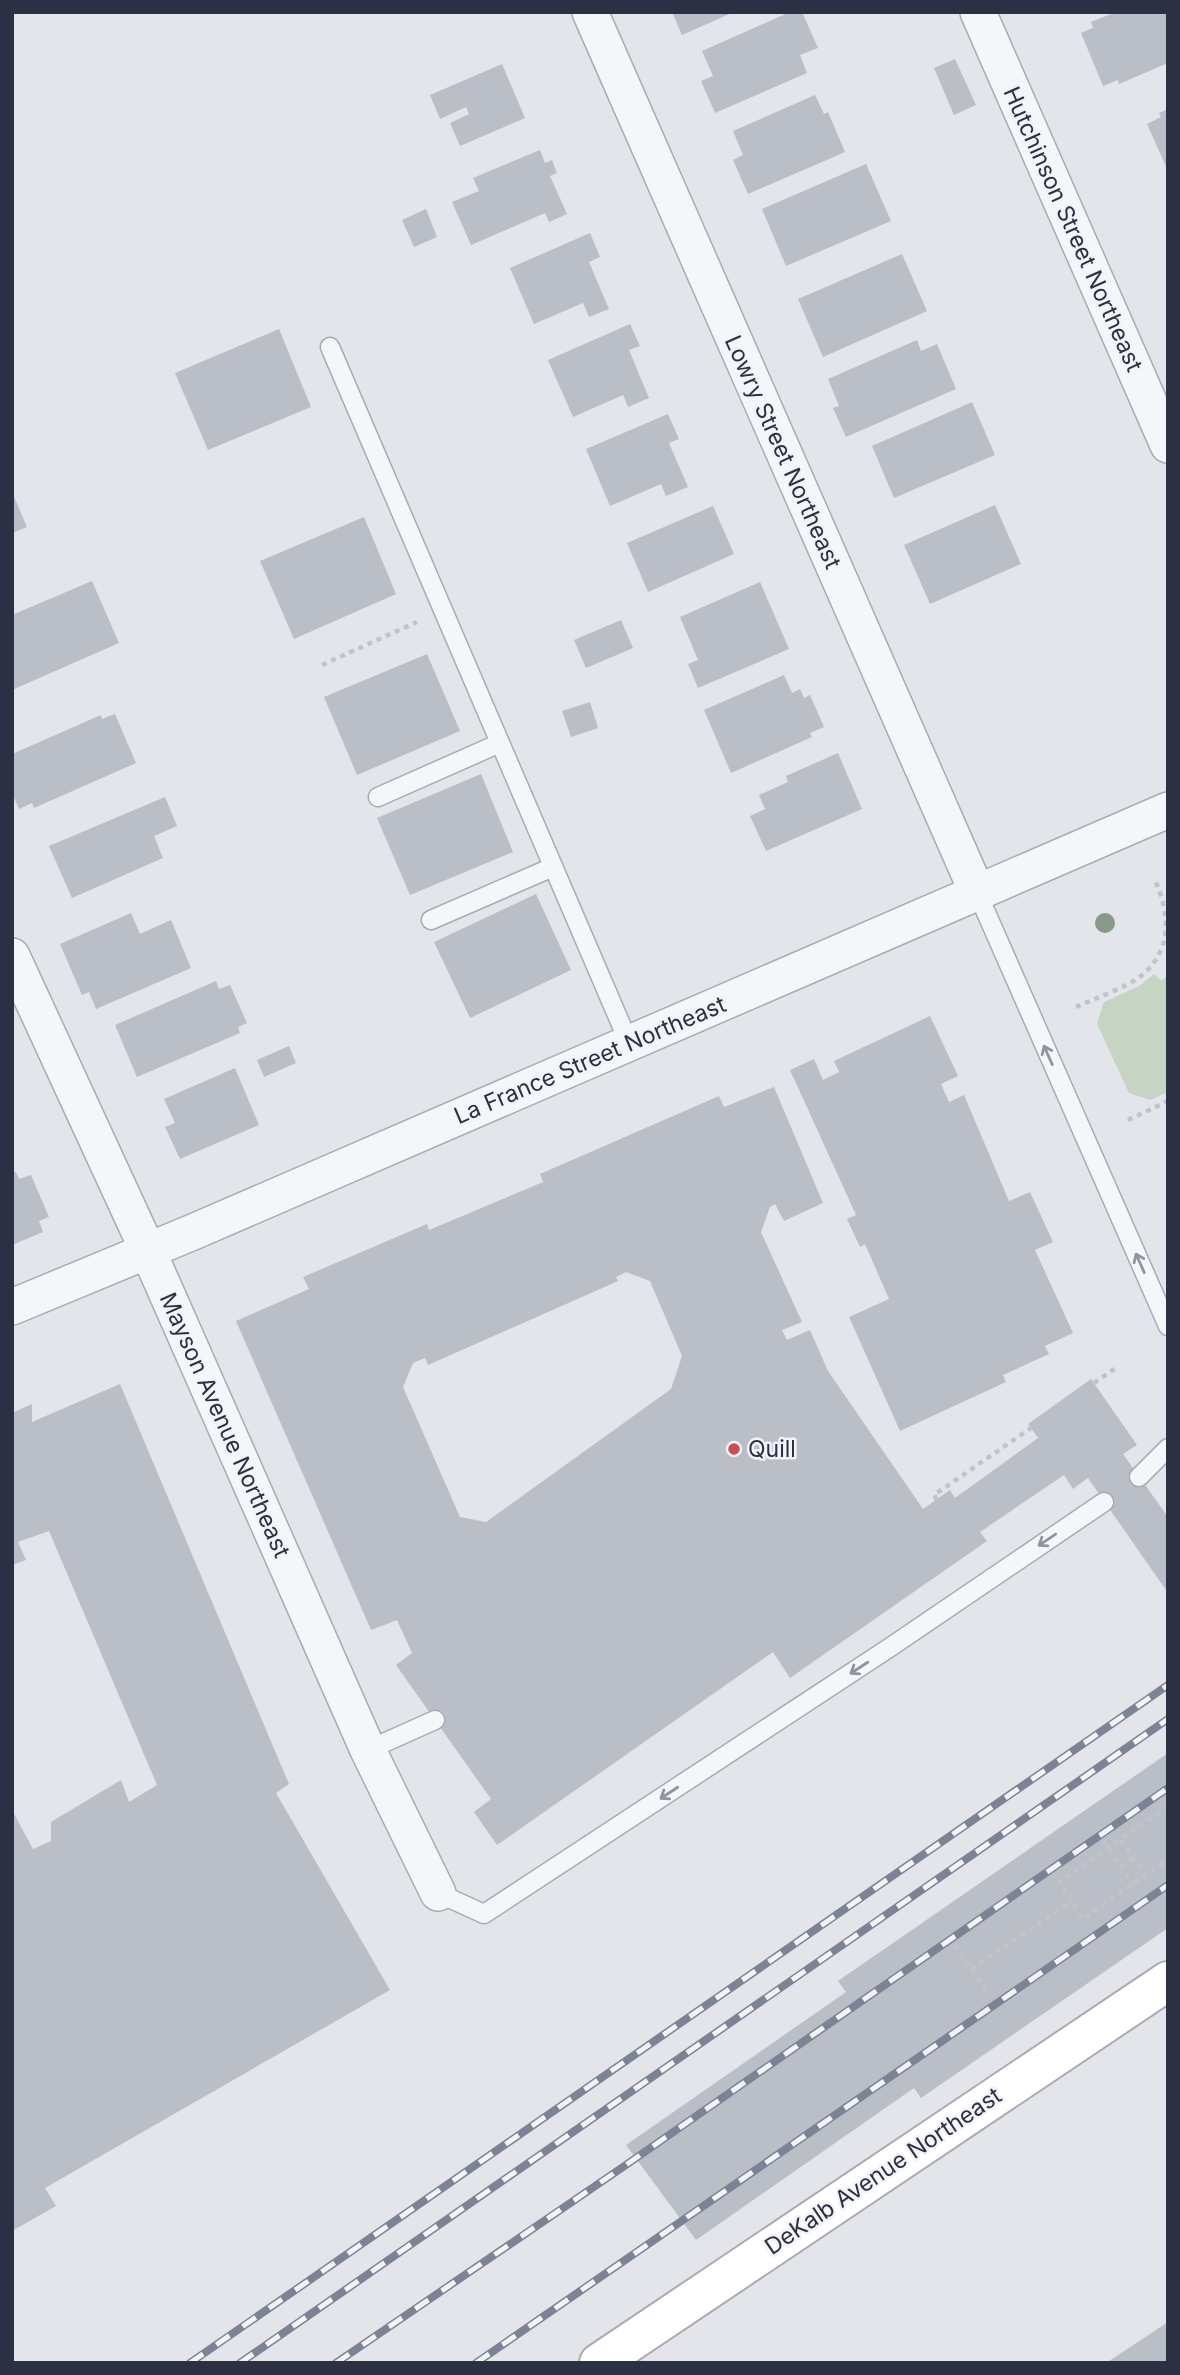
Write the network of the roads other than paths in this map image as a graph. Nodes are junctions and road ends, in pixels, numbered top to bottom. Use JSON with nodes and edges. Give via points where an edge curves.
{"nodes":[{"id":1,"x":590,"y":12,"type":"edge"},
{"id":2,"x":978,"y":12,"type":"edge"},
{"id":3,"x":330,"y":347,"type":"dead end"},
{"id":4,"x":1168,"y":445,"type":"edge"},
{"id":5,"x":500,"y":743,"type":"junction"},
{"id":6,"x":378,"y":797,"type":"dead end"},
{"id":7,"x":1168,"y":810,"type":"edge"},
{"id":8,"x":553,"y":867,"type":"junction"},
{"id":9,"x":976,"y":892,"type":"junction"},
{"id":10,"x":431,"y":920,"type":"dead end"},
{"id":11,"x":12,"y":956,"type":"edge"},
{"id":12,"x":629,"y":1043,"type":"junction"},
{"id":13,"x":148,"y":1251,"type":"junction"},
{"id":14,"x":12,"y":1307,"type":"edge"},
{"id":15,"x":1168,"y":1326,"type":"edge"},
{"id":16,"x":1168,"y":1448,"type":"edge"},
{"id":17,"x":1139,"y":1477,"type":"dead end"},
{"id":18,"x":1104,"y":1502,"type":"dead end"},
{"id":19,"x":435,"y":1720,"type":"dead end"},
{"id":20,"x":368,"y":1750,"type":"junction"},
{"id":21,"x":438,"y":1893,"type":"joint"},
{"id":22,"x":1168,"y":1981,"type":"edge"},
{"id":23,"x":599,"y":2363,"type":"edge"}],
"edges":[{"from":1,"to":9,"type":"street","name":"Lowry Street Northeast"},
{"from":2,"to":4,"type":"street","name":"Hutchinson Street Northeast"},
{"from":3,"to":5,"type":"lane"},
{"from":5,"to":6,"type":"lane"},
{"from":5,"to":8,"type":"lane"},
{"from":7,"to":9,"type":"street","name":"La France Street Northeast"},
{"from":8,"to":10,"type":"lane"},
{"from":8,"to":12,"type":"lane"},
{"from":9,"to":12,"type":"street","name":"La France Street Northeast"},
{"from":15,"to":9,"type":"lane","one_way":true},
{"from":11,"to":13,"type":"street","name":"Mayson Avenue Northeast"},
{"from":12,"to":13,"type":"street","name":"La France Street Northeast"},
{"from":13,"to":14,"type":"street","name":"La France Street Northeast"},
{"from":13,"to":20,"type":"street","name":"Mayson Avenue Northeast"},
{"from":16,"to":17,"type":"lane"},
{"from":18,"to":21,"type":"lane","one_way":true,"via":[[484,1914]]},
{"from":19,"to":20,"type":"lane"},
{"from":20,"to":21,"type":"street","name":"Mayson Avenue Northeast"},
{"from":22,"to":23,"type":"main road","name":"DeKalb Avenue Northeast"}]}
